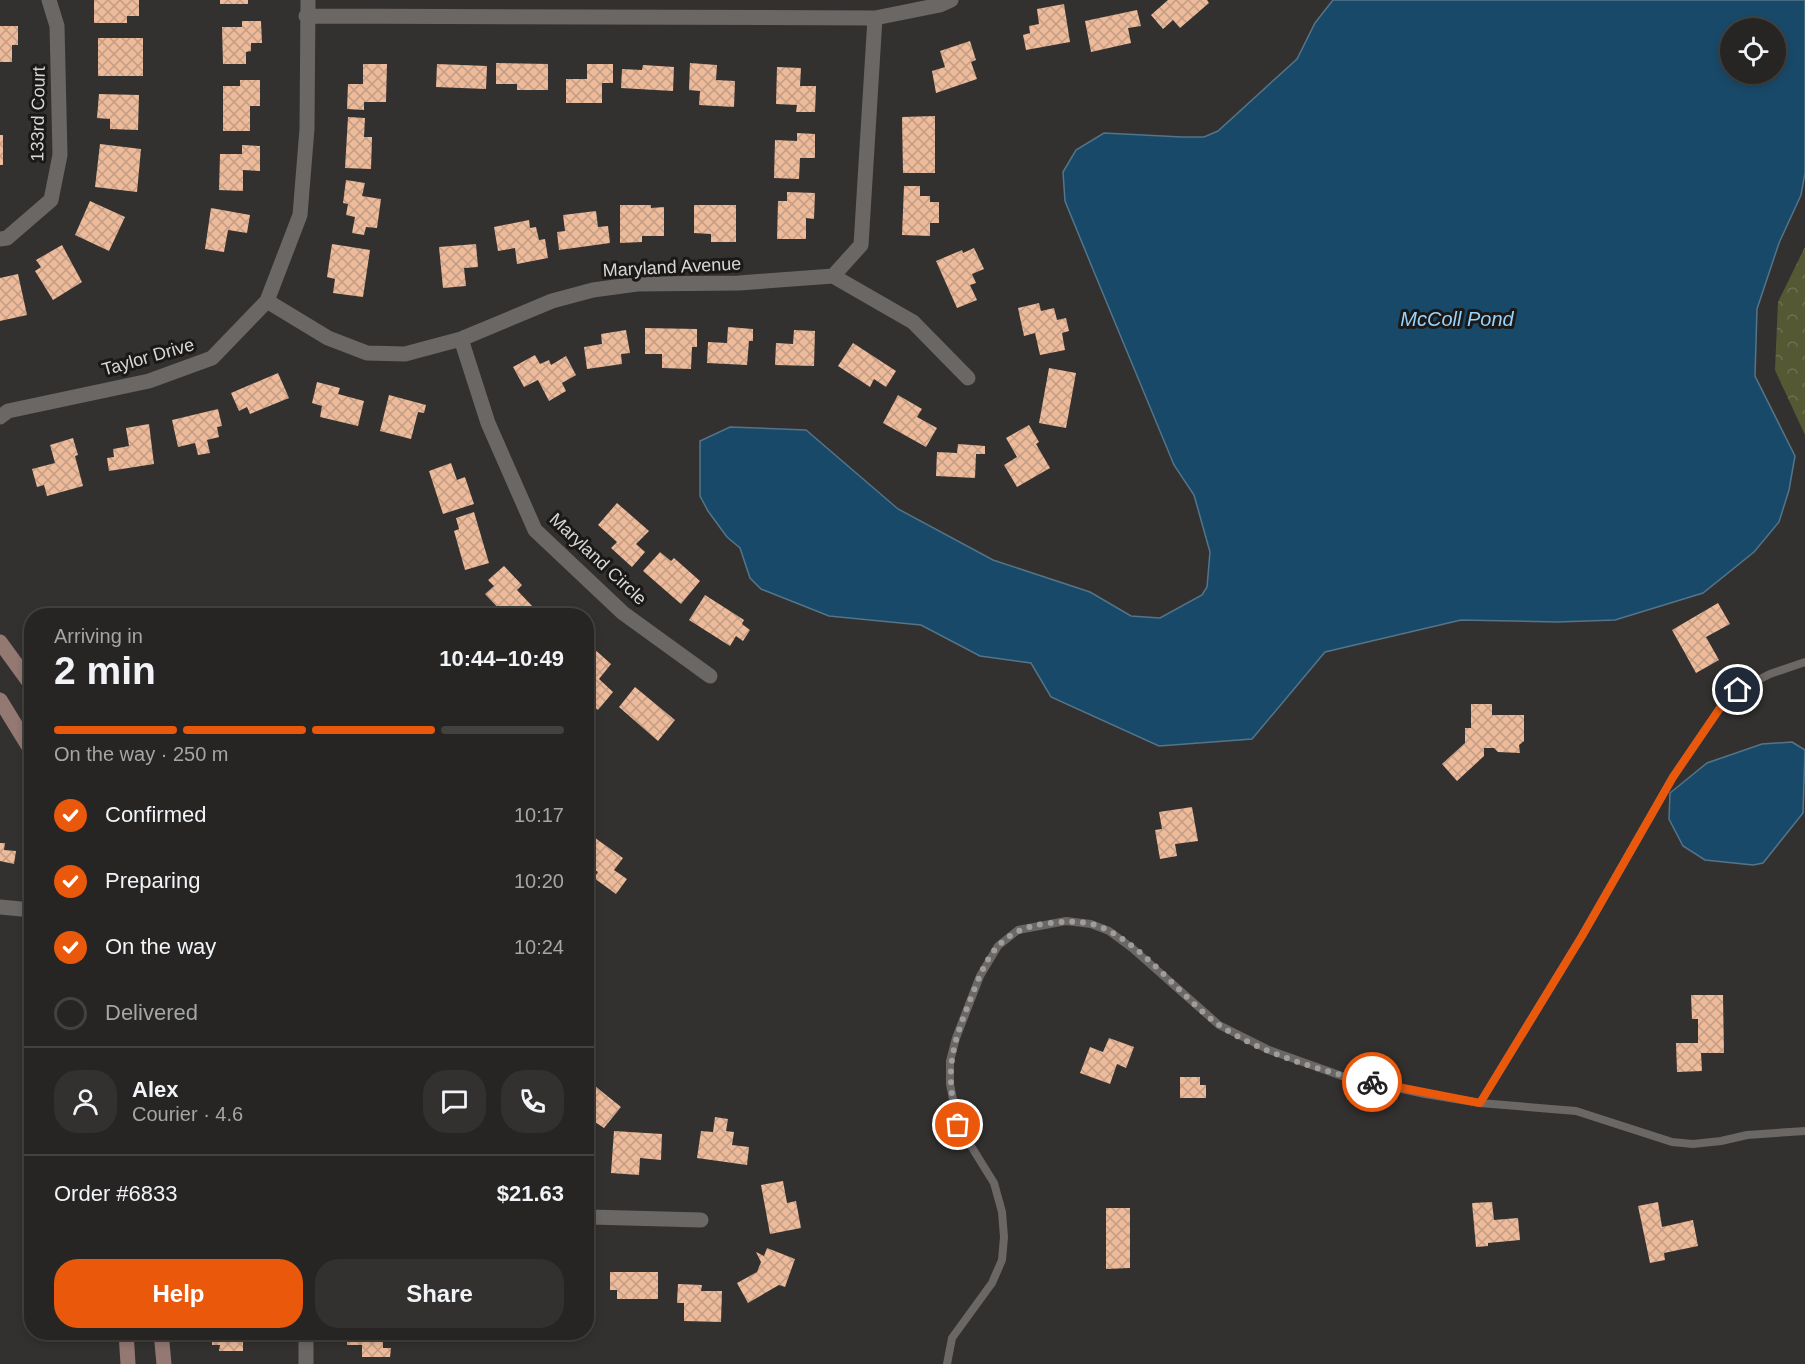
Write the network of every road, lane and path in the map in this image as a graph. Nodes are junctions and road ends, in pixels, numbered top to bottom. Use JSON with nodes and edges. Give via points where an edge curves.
{"nodes":[{"id":1,"x":49,"y":0,"type":"edge"},
{"id":2,"x":308,"y":0,"type":"edge"},
{"id":3,"x":951,"y":0,"type":"edge"},
{"id":4,"x":306,"y":16,"type":"junction"},
{"id":5,"x":875,"y":18,"type":"junction"},
{"id":6,"x":0,"y":239,"type":"edge"},
{"id":7,"x":833,"y":276,"type":"junction"},
{"id":8,"x":267,"y":301,"type":"junction"},
{"id":9,"x":461,"y":339,"type":"junction"},
{"id":10,"x":968,"y":378,"type":"dead end"},
{"id":11,"x":0,"y":417,"type":"edge"},
{"id":12,"x":0,"y":642,"type":"edge"},
{"id":13,"x":1805,"y":662,"type":"edge"},
{"id":14,"x":24,"y":675,"type":"edge"},
{"id":15,"x":710,"y":676,"type":"dead end"},
{"id":16,"x":0,"y":700,"type":"edge"},
{"id":17,"x":24,"y":739,"type":"edge"},
{"id":18,"x":0,"y":907,"type":"edge"},
{"id":19,"x":24,"y":909,"type":"edge"},
{"id":20,"x":1480,"y":1103,"type":"junction"},
{"id":21,"x":1805,"y":1131,"type":"edge"},
{"id":22,"x":594,"y":1217,"type":"edge"},
{"id":23,"x":701,"y":1220,"type":"dead end"},
{"id":24,"x":126,"y":1340,"type":"edge"},
{"id":25,"x":162,"y":1340,"type":"edge"},
{"id":26,"x":306,"y":1340,"type":"edge"},
{"id":27,"x":128,"y":1364,"type":"edge"},
{"id":28,"x":164,"y":1364,"type":"edge"},
{"id":29,"x":306,"y":1364,"type":"edge"},
{"id":30,"x":947,"y":1364,"type":"edge"}],
"edges":[{"from":1,"to":6,"type":"street","name":"133rd Court","via":[[57,26],[60,155],[51,200],[7,238]]},
{"from":2,"to":4,"type":"street","name":"Taylor Drive"},
{"from":3,"to":5,"type":"street"},
{"from":4,"to":5,"type":"street"},
{"from":4,"to":8,"type":"street","name":"Taylor Drive","via":[[307,129],[300,215]]},
{"from":5,"to":7,"type":"street","via":[[861,245]]},
{"from":7,"to":9,"type":"street","name":"Maryland Avenue","via":[[739,284],[637,284],[593,290],[552,301]]},
{"from":7,"to":10,"type":"street","via":[[913,322]]},
{"from":8,"to":9,"type":"street","name":"Maryland Avenue","via":[[328,338],[367,353],[405,354]]},
{"from":8,"to":11,"type":"street","name":"Taylor Drive","via":[[212,358],[149,381],[8,411]]},
{"from":9,"to":15,"type":"street","name":"Maryland Circle","via":[[488,423],[535,530],[623,613]]},
{"from":12,"to":14,"type":"main road"},
{"from":13,"to":20,"type":"lane","via":[[1738,690],[1720,708],[1673,777]]},
{"from":16,"to":17,"type":"main road"},
{"from":18,"to":19,"type":"street"},
{"from":20,"to":21,"type":"lane","via":[[1576,1111],[1672,1142],[1693,1144]]},
{"from":20,"to":30,"type":"lane","via":[[1342,1076],[1246,1040],[1219,1025],[1132,948],[1109,931],[1091,924],[1066,921],[1018,930],[998,946],[980,976],[950,1061],[958,1125],[994,1183],[1004,1237],[1002,1260],[992,1283],[952,1338]]},
{"from":22,"to":23,"type":"street"},
{"from":24,"to":27,"type":"main road"},
{"from":25,"to":28,"type":"main road"},
{"from":26,"to":29,"type":"street"}]}
